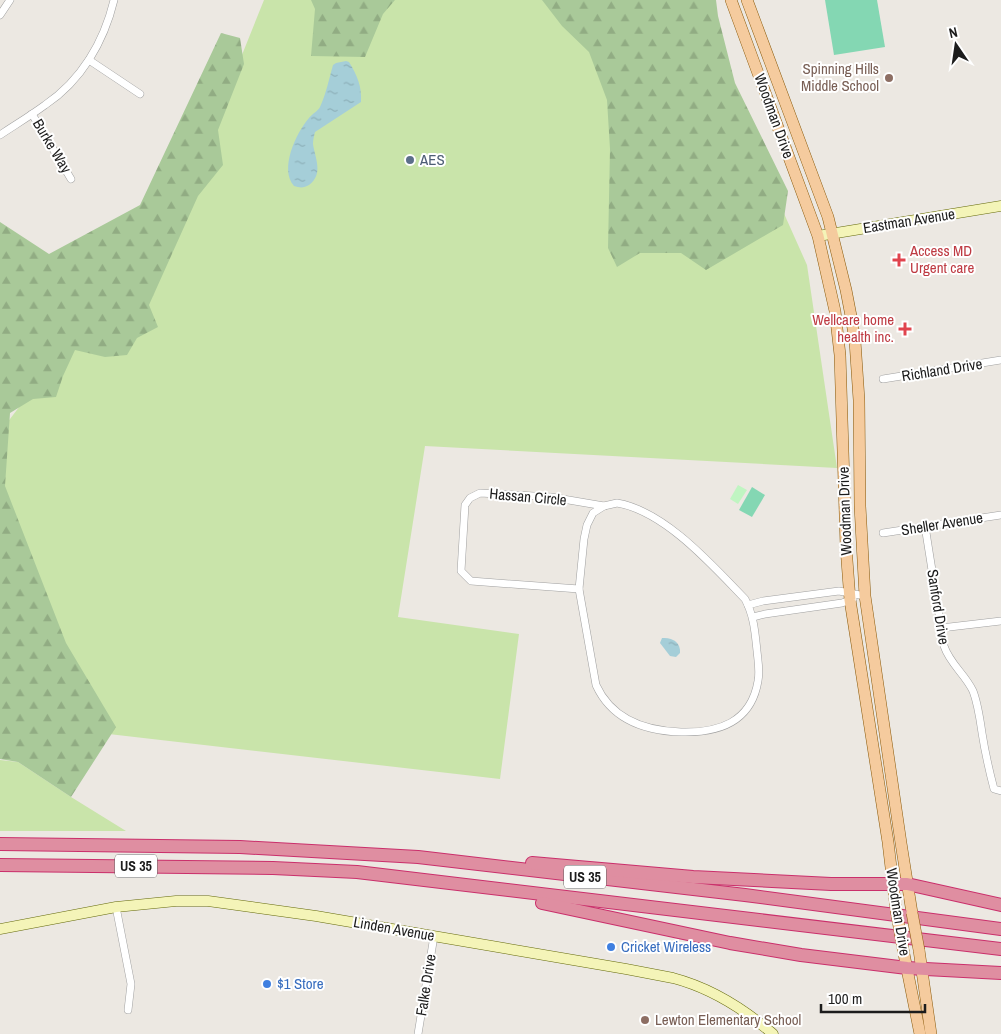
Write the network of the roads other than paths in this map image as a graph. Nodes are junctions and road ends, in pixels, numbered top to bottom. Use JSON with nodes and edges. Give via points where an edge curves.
{"nodes":[{"id":1,"x":10,"y":0,"type":"edge"},
{"id":2,"x":114,"y":0,"type":"edge"},
{"id":3,"x":731,"y":0,"type":"edge"},
{"id":4,"x":747,"y":0,"type":"edge"},
{"id":5,"x":0,"y":15,"type":"edge"},
{"id":6,"x":89,"y":60,"type":"junction"},
{"id":7,"x":140,"y":94,"type":"dead end"},
{"id":8,"x":32,"y":114,"type":"junction"},
{"id":9,"x":0,"y":136,"type":"edge"},
{"id":10,"x":71,"y":178,"type":"dead end"},
{"id":11,"x":1001,"y":206,"type":"edge"},
{"id":12,"x":832,"y":232,"type":"junction"},
{"id":13,"x":818,"y":236,"type":"junction"},
{"id":14,"x":1001,"y":360,"type":"edge"},
{"id":15,"x":882,"y":379,"type":"dead end"},
{"id":16,"x":604,"y":506,"type":"junction"},
{"id":17,"x":1001,"y":515,"type":"edge"},
{"id":18,"x":925,"y":526,"type":"junction"},
{"id":19,"x":883,"y":533,"type":"dead end"},
{"id":20,"x":580,"y":589,"type":"junction"},
{"id":21,"x":865,"y":596,"type":"junction"},
{"id":22,"x":850,"y":597,"type":"junction"},
{"id":23,"x":748,"y":605,"type":"junction"},
{"id":24,"x":753,"y":617,"type":"junction"},
{"id":25,"x":1001,"y":621,"type":"edge"},
{"id":26,"x":940,"y":628,"type":"junction"},
{"id":27,"x":1001,"y":792,"type":"edge"},
{"id":28,"x":0,"y":844,"type":"edge"},
{"id":29,"x":418,"y":857,"type":"junction"},
{"id":30,"x":0,"y":864,"type":"edge"},
{"id":31,"x":893,"y":884,"type":"junction"},
{"id":32,"x":908,"y":884,"type":"junction"},
{"id":33,"x":484,"y":888,"type":"junction"},
{"id":34,"x":1001,"y":905,"type":"edge"},
{"id":35,"x":116,"y":907,"type":"junction"},
{"id":36,"x":0,"y":929,"type":"edge"},
{"id":37,"x":1001,"y":929,"type":"edge"},
{"id":38,"x":434,"y":936,"type":"junction"},
{"id":39,"x":1001,"y":949,"type":"edge"},
{"id":40,"x":907,"y":968,"type":"junction"},
{"id":41,"x":922,"y":968,"type":"junction"},
{"id":42,"x":1001,"y":973,"type":"edge"},
{"id":43,"x":128,"y":1010,"type":"dead end"},
{"id":44,"x":418,"y":1034,"type":"edge"},
{"id":45,"x":773,"y":1034,"type":"edge"},
{"id":46,"x":920,"y":1034,"type":"edge"},
{"id":47,"x":931,"y":1034,"type":"edge"}],
"edges":[{"from":1,"to":5,"type":"street"},
{"from":2,"to":6,"type":"street","via":[[106,26]]},
{"from":3,"to":13,"type":"main road","name":"Woodman Drive"},
{"from":4,"to":12,"type":"main road","name":"Woodman Drive"},
{"from":6,"to":7,"type":"street"},
{"from":6,"to":8,"type":"street","via":[[64,90]]},
{"from":8,"to":9,"type":"street"},
{"from":8,"to":10,"type":"street","name":"Burke Way"},
{"from":11,"to":12,"type":"main road","name":"Eastman Avenue"},
{"from":12,"to":13,"type":"main road","name":"Eastman Avenue"},
{"from":12,"to":21,"type":"main road","name":"Woodman Drive","via":[[855,341]]},
{"from":13,"to":22,"type":"main road","name":"Woodman Drive","via":[[835,311],[840,355]]},
{"from":14,"to":15,"type":"street","name":"Richland Drive"},
{"from":16,"to":20,"type":"street","name":"Hassan Circle","via":[[593,513],[584,533]]},
{"from":16,"to":20,"type":"street","name":"Hassan Circle","via":[[551,497],[480,493],[465,505],[461,571],[471,581]]},
{"from":16,"to":23,"type":"street","name":"Hassan Circle","via":[[626,505],[674,532],[712,565]]},
{"from":17,"to":18,"type":"street","name":"Sheller Avenue"},
{"from":18,"to":19,"type":"street","name":"Sheller Avenue"},
{"from":18,"to":26,"type":"street","name":"Sanford Drive"},
{"from":20,"to":24,"type":"street","name":"Hassan Circle","via":[[593,676],[600,694],[627,720],[660,731],[712,731],[729,724],[744,712],[755,693],[759,671]]},
{"from":21,"to":22,"type":"street"},
{"from":21,"to":32,"type":"main road","name":"Woodman Drive"},
{"from":22,"to":23,"type":"street","via":[[838,591]]},
{"from":22,"to":24,"type":"street"},
{"from":22,"to":31,"type":"main road","name":"Woodman Drive"},
{"from":23,"to":24,"type":"street","name":"Hassan Circle"},
{"from":25,"to":26,"type":"street"},
{"from":26,"to":27,"type":"street","name":"Sanford Drive","via":[[946,654],[973,692],[988,773],[994,789]]},
{"from":28,"to":29,"type":"highway","number":"US 35","via":[[240,847]]},
{"from":29,"to":31,"type":"highway","via":[[693,877]]},
{"from":29,"to":37,"type":"highway","number":"US 35"},
{"from":30,"to":33,"type":"highway","number":"US 35","via":[[357,872]]},
{"from":31,"to":32,"type":"highway"},
{"from":31,"to":40,"type":"main road","name":"Woodman Drive","bridge":true},
{"from":32,"to":34,"type":"highway"},
{"from":32,"to":41,"type":"main road","name":"Woodman Drive","bridge":true},
{"from":33,"to":39,"type":"highway","number":"US 35"},
{"from":33,"to":40,"type":"highway","via":[[730,943]]},
{"from":35,"to":36,"type":"main road","name":"Linden Avenue"},
{"from":35,"to":38,"type":"main road","name":"Linden Avenue","via":[[208,901]]},
{"from":35,"to":43,"type":"street","via":[[131,984]]},
{"from":38,"to":44,"type":"street","name":"Falke Drive"},
{"from":38,"to":45,"type":"main road","name":"Linden Avenue","via":[[680,980],[731,1002]]},
{"from":40,"to":41,"type":"highway"},
{"from":40,"to":46,"type":"main road","name":"Woodman Drive"},
{"from":41,"to":42,"type":"highway"},
{"from":41,"to":47,"type":"main road","name":"Woodman Drive"}]}
